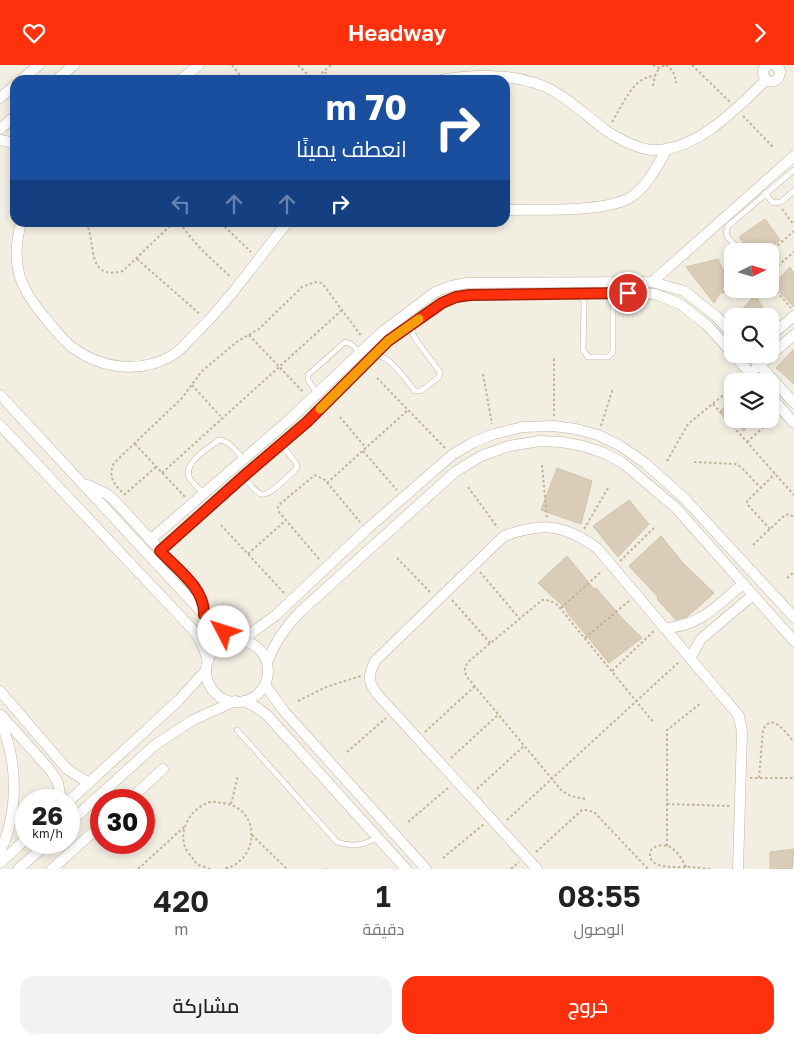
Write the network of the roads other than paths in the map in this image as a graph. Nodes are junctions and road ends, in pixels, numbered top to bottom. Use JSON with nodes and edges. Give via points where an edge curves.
{"nodes":[{"id":1,"x":39,"y":65,"type":"edge"},
{"id":2,"x":74,"y":65,"type":"edge"},
{"id":3,"x":199,"y":65,"type":"edge"},
{"id":4,"x":768,"y":65,"type":"edge"},
{"id":5,"x":790,"y":65,"type":"edge"},
{"id":6,"x":778,"y":69,"type":"edge"},
{"id":7,"x":27,"y":75,"type":"edge"},
{"id":8,"x":62,"y":75,"type":"edge"},
{"id":9,"x":186,"y":75,"type":"edge"},
{"id":10,"x":510,"y":76,"type":"edge"},
{"id":11,"x":766,"y":80,"type":"junction"},
{"id":12,"x":10,"y":89,"type":"edge"},
{"id":13,"x":0,"y":98,"type":"edge"},
{"id":14,"x":10,"y":120,"type":"edge"},
{"id":15,"x":0,"y":129,"type":"edge"},
{"id":16,"x":668,"y":148,"type":"junction"},
{"id":17,"x":794,"y":156,"type":"edge"},
{"id":18,"x":794,"y":170,"type":"edge"},
{"id":19,"x":794,"y":191,"type":"edge"},
{"id":20,"x":765,"y":193,"type":"junction"},
{"id":21,"x":510,"y":210,"type":"edge"},
{"id":22,"x":20,"y":227,"type":"edge"},
{"id":23,"x":284,"y":227,"type":"edge"},
{"id":24,"x":733,"y":243,"type":"edge"},
{"id":25,"x":652,"y":282,"type":"junction"},
{"id":26,"x":618,"y":293,"type":"junction"},
{"id":27,"x":578,"y":294,"type":"junction"},
{"id":28,"x":794,"y":316,"type":"edge"},
{"id":29,"x":414,"y":322,"type":"junction"},
{"id":30,"x":724,"y":325,"type":"edge"},
{"id":31,"x":779,"y":328,"type":"edge"},
{"id":32,"x":794,"y":335,"type":"edge"},
{"id":33,"x":724,"y":344,"type":"edge"},
{"id":34,"x":360,"y":352,"type":"junction"},
{"id":35,"x":371,"y":359,"type":"junction"},
{"id":36,"x":741,"y":363,"type":"edge"},
{"id":37,"x":760,"y":365,"type":"junction"},
{"id":38,"x":749,"y":373,"type":"edge"},
{"id":39,"x":756,"y":373,"type":"edge"},
{"id":40,"x":0,"y":395,"type":"edge"},
{"id":41,"x":314,"y":397,"type":"junction"},
{"id":42,"x":794,"y":403,"type":"edge"},
{"id":43,"x":779,"y":406,"type":"edge"},
{"id":44,"x":794,"y":423,"type":"edge"},
{"id":45,"x":0,"y":425,"type":"edge"},
{"id":46,"x":281,"y":444,"type":"junction"},
{"id":47,"x":243,"y":460,"type":"junction"},
{"id":48,"x":244,"y":476,"type":"junction"},
{"id":49,"x":84,"y":484,"type":"junction"},
{"id":50,"x":203,"y":494,"type":"junction"},
{"id":51,"x":150,"y":540,"type":"junction"},
{"id":52,"x":160,"y":551,"type":"junction"},
{"id":53,"x":743,"y":584,"type":"junction"},
{"id":54,"x":753,"y":595,"type":"junction"},
{"id":55,"x":204,"y":615,"type":"junction"},
{"id":56,"x":794,"y":617,"type":"edge"},
{"id":57,"x":662,"y":626,"type":"junction"},
{"id":58,"x":239,"y":640,"type":"junction"},
{"id":59,"x":794,"y":641,"type":"edge"},
{"id":60,"x":688,"y":656,"type":"junction"},
{"id":61,"x":267,"y":662,"type":"junction"},
{"id":62,"x":207,"y":665,"type":"junction"},
{"id":63,"x":265,"y":685,"type":"junction"},
{"id":64,"x":0,"y":691,"type":"edge"},
{"id":65,"x":239,"y":701,"type":"junction"},
{"id":66,"x":0,"y":714,"type":"edge"},
{"id":67,"x":0,"y":720,"type":"edge"},
{"id":68,"x":238,"y":730,"type":"dead end"},
{"id":69,"x":164,"y":769,"type":"dead end"},
{"id":70,"x":89,"y":783,"type":"junction"},
{"id":71,"x":59,"y":789,"type":"edge"},
{"id":72,"x":141,"y":789,"type":"edge"},
{"id":73,"x":80,"y":791,"type":"edge"},
{"id":74,"x":80,"y":813,"type":"edge"},
{"id":75,"x":90,"y":835,"type":"edge"},
{"id":76,"x":377,"y":837,"type":"junction"},
{"id":77,"x":15,"y":849,"type":"edge"},
{"id":78,"x":0,"y":852,"type":"edge"},
{"id":79,"x":35,"y":854,"type":"edge"},
{"id":80,"x":0,"y":863,"type":"edge"},
{"id":81,"x":18,"y":869,"type":"edge"},
{"id":82,"x":52,"y":869,"type":"edge"},
{"id":83,"x":406,"y":869,"type":"edge"},
{"id":84,"x":426,"y":869,"type":"edge"},
{"id":85,"x":537,"y":869,"type":"edge"},
{"id":86,"x":738,"y":869,"type":"edge"}],
"edges":[{"from":1,"to":7,"type":"street"},
{"from":2,"to":8,"type":"street"},
{"from":3,"to":9,"type":"street"},
{"from":4,"to":11,"type":"street","via":[[763,71]]},
{"from":5,"to":6,"type":"street"},
{"from":6,"to":11,"type":"street","via":[[779,79],[774,82]]},
{"from":10,"to":16,"type":"street","via":[[536,83],[564,98],[607,131],[640,148]]},
{"from":11,"to":16,"type":"street","via":[[737,109],[697,138]]},
{"from":12,"to":13,"type":"street"},
{"from":14,"to":15,"type":"street"},
{"from":16,"to":21,"type":"street","via":[[644,185],[631,197],[614,204],[592,208]]},
{"from":17,"to":25,"type":"street"},
{"from":18,"to":20,"type":"lane"},
{"from":19,"to":20,"type":"lane","via":[[777,203],[773,203]]},
{"from":20,"to":24,"type":"lane","via":[[728,226],[727,238]]},
{"from":22,"to":23,"type":"street","via":[[16,241],[17,266],[25,289],[39,310],[71,347],[94,361],[121,367],[148,365],[173,355],[209,321]]},
{"from":25,"to":30,"type":"street","via":[[684,291]]},
{"from":25,"to":34,"type":"street","via":[[467,283],[451,286],[421,301]]},
{"from":26,"to":27,"type":"street"},
{"from":26,"to":27,"type":"lane","via":[[613,302],[613,352],[608,357],[588,357],[585,354],[584,305]]},
{"from":26,"to":33,"type":"street","via":[[655,294],[680,304],[707,325]]},
{"from":27,"to":29,"type":"street","via":[[463,296],[442,303]]},
{"from":28,"to":31,"type":"street"},
{"from":29,"to":35,"type":"street","via":[[388,341]]},
{"from":29,"to":35,"type":"lane","via":[[412,328],[416,339],[440,371],[439,377],[421,391],[415,391],[388,360],[378,355]]},
{"from":32,"to":37,"type":"street"},
{"from":34,"to":35,"type":"street"},
{"from":34,"to":41,"type":"street"},
{"from":34,"to":41,"type":"lane","via":[[345,342],[308,375]]},
{"from":35,"to":46,"type":"street"},
{"from":36,"to":38,"type":"street"},
{"from":37,"to":39,"type":"street"},
{"from":37,"to":42,"type":"street"},
{"from":40,"to":49,"type":"street"},
{"from":41,"to":47,"type":"street"},
{"from":43,"to":44,"type":"street"},
{"from":45,"to":62,"type":"street","via":[[196,633]]},
{"from":46,"to":48,"type":"street"},
{"from":46,"to":48,"type":"lane","via":[[297,467],[270,493],[258,493]]},
{"from":47,"to":50,"type":"street"},
{"from":47,"to":50,"type":"lane","via":[[225,440],[219,439],[190,465],[188,471]]},
{"from":48,"to":52,"type":"street"},
{"from":49,"to":51,"type":"street","via":[[107,494]]},
{"from":49,"to":55,"type":"street"},
{"from":50,"to":51,"type":"street"},
{"from":51,"to":52,"type":"street"},
{"from":52,"to":55,"type":"street","via":[[200,594]]},
{"from":53,"to":54,"type":"street"},
{"from":53,"to":57,"type":"street","via":[[689,625]]},
{"from":53,"to":61,"type":"street","via":[[676,509],[623,463],[590,448],[562,442],[540,441],[509,446],[481,456],[455,472],[300,612],[275,643]]},
{"from":54,"to":59,"type":"street"},
{"from":54,"to":60,"type":"street","via":[[700,639]]},
{"from":55,"to":58,"type":"street"},
{"from":56,"to":58,"type":"street","via":[[685,499],[645,463],[598,435],[554,426],[523,427],[494,434],[452,455],[276,615]]},
{"from":57,"to":60,"type":"street"},
{"from":57,"to":85,"type":"street","via":[[597,548],[564,530],[525,528],[504,536],[375,661],[369,674],[371,686]]},
{"from":58,"to":61,"type":"street","via":[[253,644]]},
{"from":58,"to":62,"type":"street","via":[[219,646]]},
{"from":60,"to":86,"type":"street","via":[[742,724]]},
{"from":61,"to":63,"type":"street"},
{"from":62,"to":65,"type":"street","via":[[208,681],[214,691],[224,698]]},
{"from":62,"to":70,"type":"street","via":[[179,700]]},
{"from":63,"to":65,"type":"street","via":[[256,695]]},
{"from":63,"to":84,"type":"street","via":[[284,711]]},
{"from":64,"to":70,"type":"street","via":[[67,769]]},
{"from":65,"to":74,"type":"street","via":[[193,720],[155,745]]},
{"from":65,"to":76,"type":"street","via":[[267,715]]},
{"from":66,"to":71,"type":"street","via":[[51,771]]},
{"from":67,"to":78,"type":"street","via":[[13,763],[14,790],[11,818]]},
{"from":68,"to":76,"type":"lane","via":[[338,842],[358,845]]},
{"from":69,"to":72,"type":"street"},
{"from":70,"to":73,"type":"street"},
{"from":75,"to":82,"type":"street"},
{"from":76,"to":83,"type":"street"},
{"from":77,"to":80,"type":"street"},
{"from":79,"to":81,"type":"street"}]}
